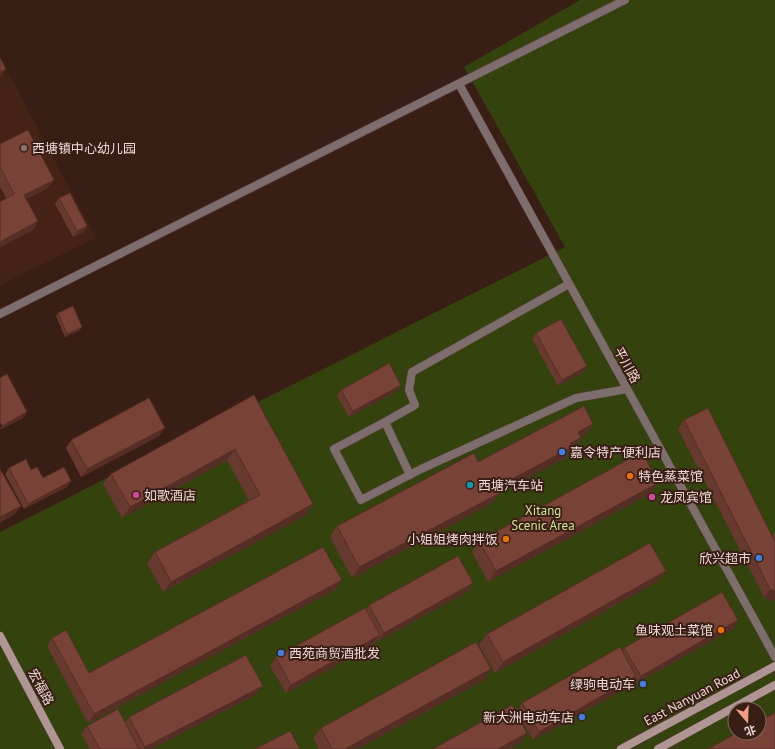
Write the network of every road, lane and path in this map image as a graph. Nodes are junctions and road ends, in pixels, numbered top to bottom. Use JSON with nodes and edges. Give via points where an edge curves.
{"nodes":[{"id":1,"x":625,"y":0,"type":"edge"},
{"id":2,"x":459,"y":84,"type":"junction"},
{"id":3,"x":569,"y":284,"type":"junction"},
{"id":4,"x":0,"y":314,"type":"edge"},
{"id":5,"x":627,"y":389,"type":"junction"},
{"id":6,"x":385,"y":422,"type":"junction"},
{"id":7,"x":410,"y":475,"type":"junction"},
{"id":8,"x":0,"y":636,"type":"edge"},
{"id":9,"x":775,"y":657,"type":"edge"},
{"id":10,"x":775,"y":666,"type":"edge"},
{"id":11,"x":775,"y":685,"type":"edge"},
{"id":12,"x":60,"y":749,"type":"edge"},
{"id":13,"x":621,"y":749,"type":"edge"},
{"id":14,"x":658,"y":749,"type":"edge"}],
"edges":[{"from":1,"to":2,"type":"street"},
{"from":2,"to":3,"type":"street","name":"平川路"},
{"from":2,"to":4,"type":"street"},
{"from":3,"to":5,"type":"street","name":"平川路"},
{"from":3,"to":6,"type":"street","via":[[412,372],[409,390],[415,405]]},
{"from":5,"to":7,"type":"street","via":[[576,398]]},
{"from":5,"to":9,"type":"street","name":"平川路"},
{"from":6,"to":7,"type":"street"},
{"from":6,"to":7,"type":"street","via":[[334,449],[361,500]]},
{"from":8,"to":12,"type":"main road","name":"宏福路"},
{"from":10,"to":13,"type":"main road","name":"East Nanyuan Road"},
{"from":11,"to":14,"type":"main road"}]}
